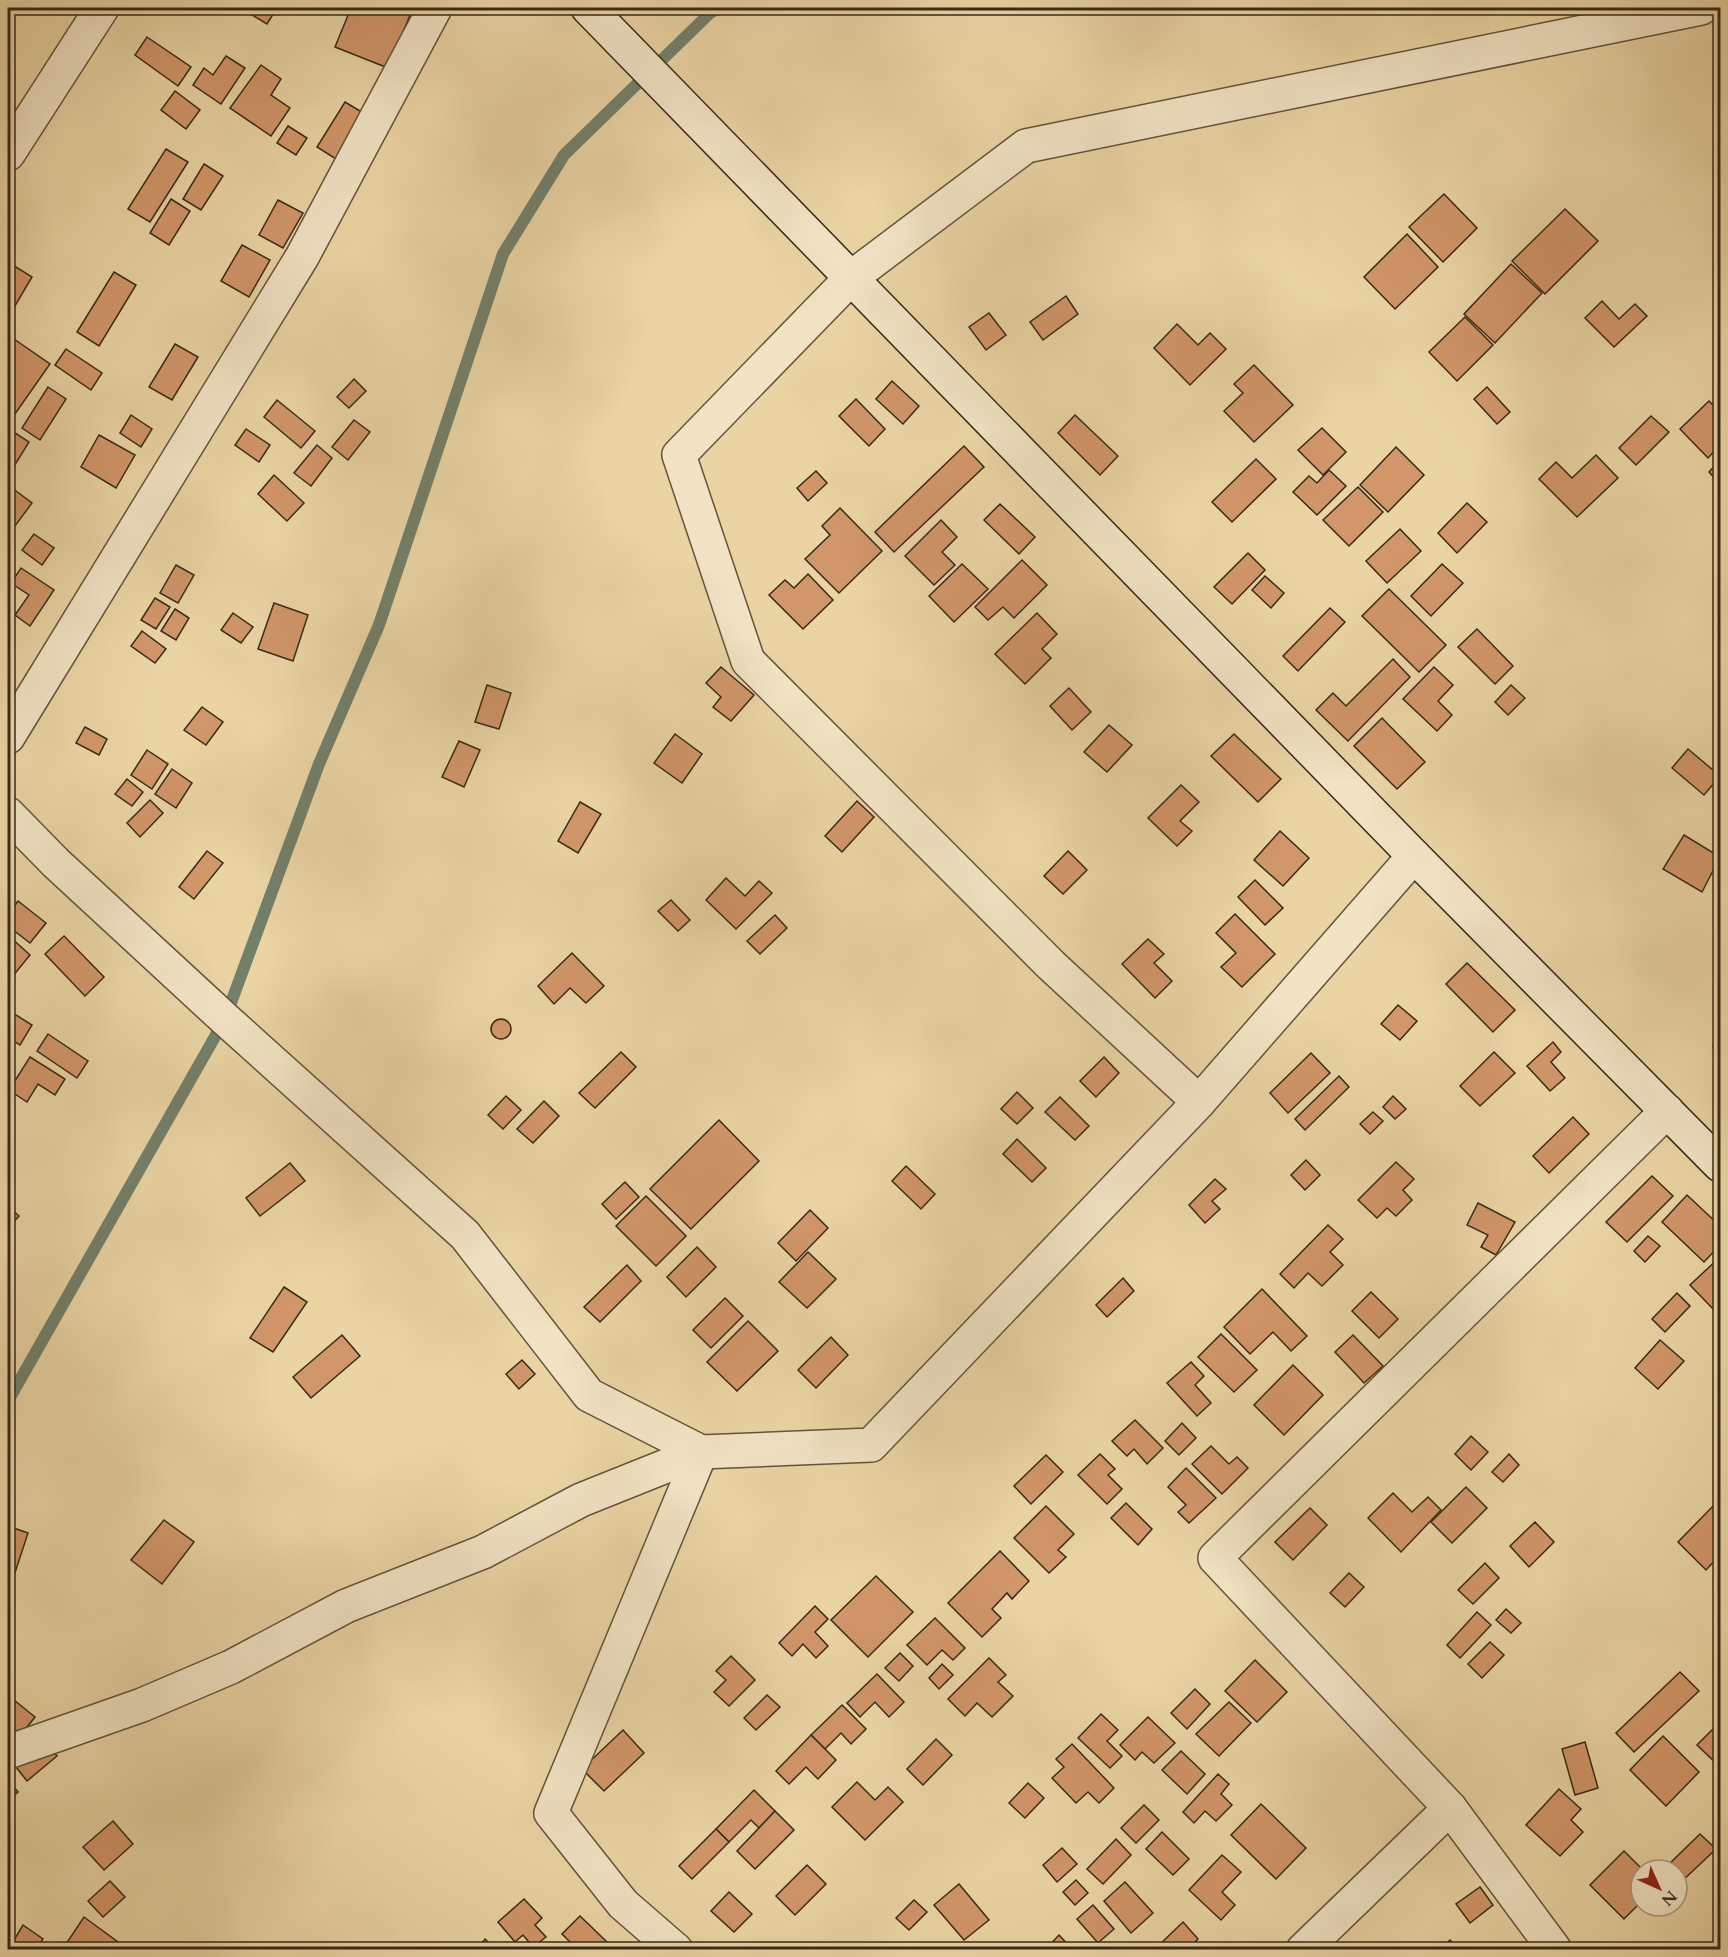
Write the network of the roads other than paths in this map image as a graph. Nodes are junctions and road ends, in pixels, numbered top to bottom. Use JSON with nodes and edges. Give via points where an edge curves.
{"nodes":[{"id":1,"x":102,"y":8,"type":"edge"},
{"id":2,"x":435,"y":8,"type":"edge"},
{"id":3,"x":588,"y":8,"type":"edge"},
{"id":4,"x":1701,"y":8,"type":"edge"},
{"id":5,"x":8,"y":154,"type":"edge"},
{"id":6,"x":852,"y":277,"type":"junction"},
{"id":7,"x":8,"y":737,"type":"edge"},
{"id":8,"x":8,"y":814,"type":"edge"},
{"id":9,"x":1414,"y":856,"type":"junction"},
{"id":10,"x":1199,"y":1102,"type":"junction"},
{"id":11,"x":1667,"y":1111,"type":"junction"},
{"id":12,"x":1720,"y":1165,"type":"edge"},
{"id":13,"x":701,"y":1452,"type":"junction"},
{"id":14,"x":8,"y":1752,"type":"edge"},
{"id":15,"x":1450,"y":1808,"type":"junction"},
{"id":16,"x":676,"y":1950,"type":"edge"},
{"id":17,"x":1303,"y":1950,"type":"edge"},
{"id":18,"x":1555,"y":1950,"type":"edge"}],
"edges":[{"from":1,"to":5,"type":"street"},
{"from":2,"to":7,"type":"street","via":[[302,257]]},
{"from":3,"to":6,"type":"street"},
{"from":4,"to":6,"type":"street","via":[[1026,146]]},
{"from":6,"to":9,"type":"street"},
{"from":6,"to":10,"type":"street","via":[[679,455],[748,661],[1051,964]]},
{"from":8,"to":13,"type":"street","via":[[216,1011],[465,1234],[589,1395]]},
{"from":9,"to":10,"type":"street"},
{"from":9,"to":11,"type":"street"},
{"from":10,"to":13,"type":"street","via":[[871,1445]]},
{"from":11,"to":12,"type":"street"},
{"from":11,"to":15,"type":"street","via":[[1215,1558]]},
{"from":13,"to":14,"type":"street","via":[[581,1500],[483,1552],[346,1606],[231,1667],[142,1705]]},
{"from":13,"to":16,"type":"street","via":[[551,1813],[623,1904]]},
{"from":15,"to":17,"type":"street"},
{"from":15,"to":18,"type":"street"}]}
